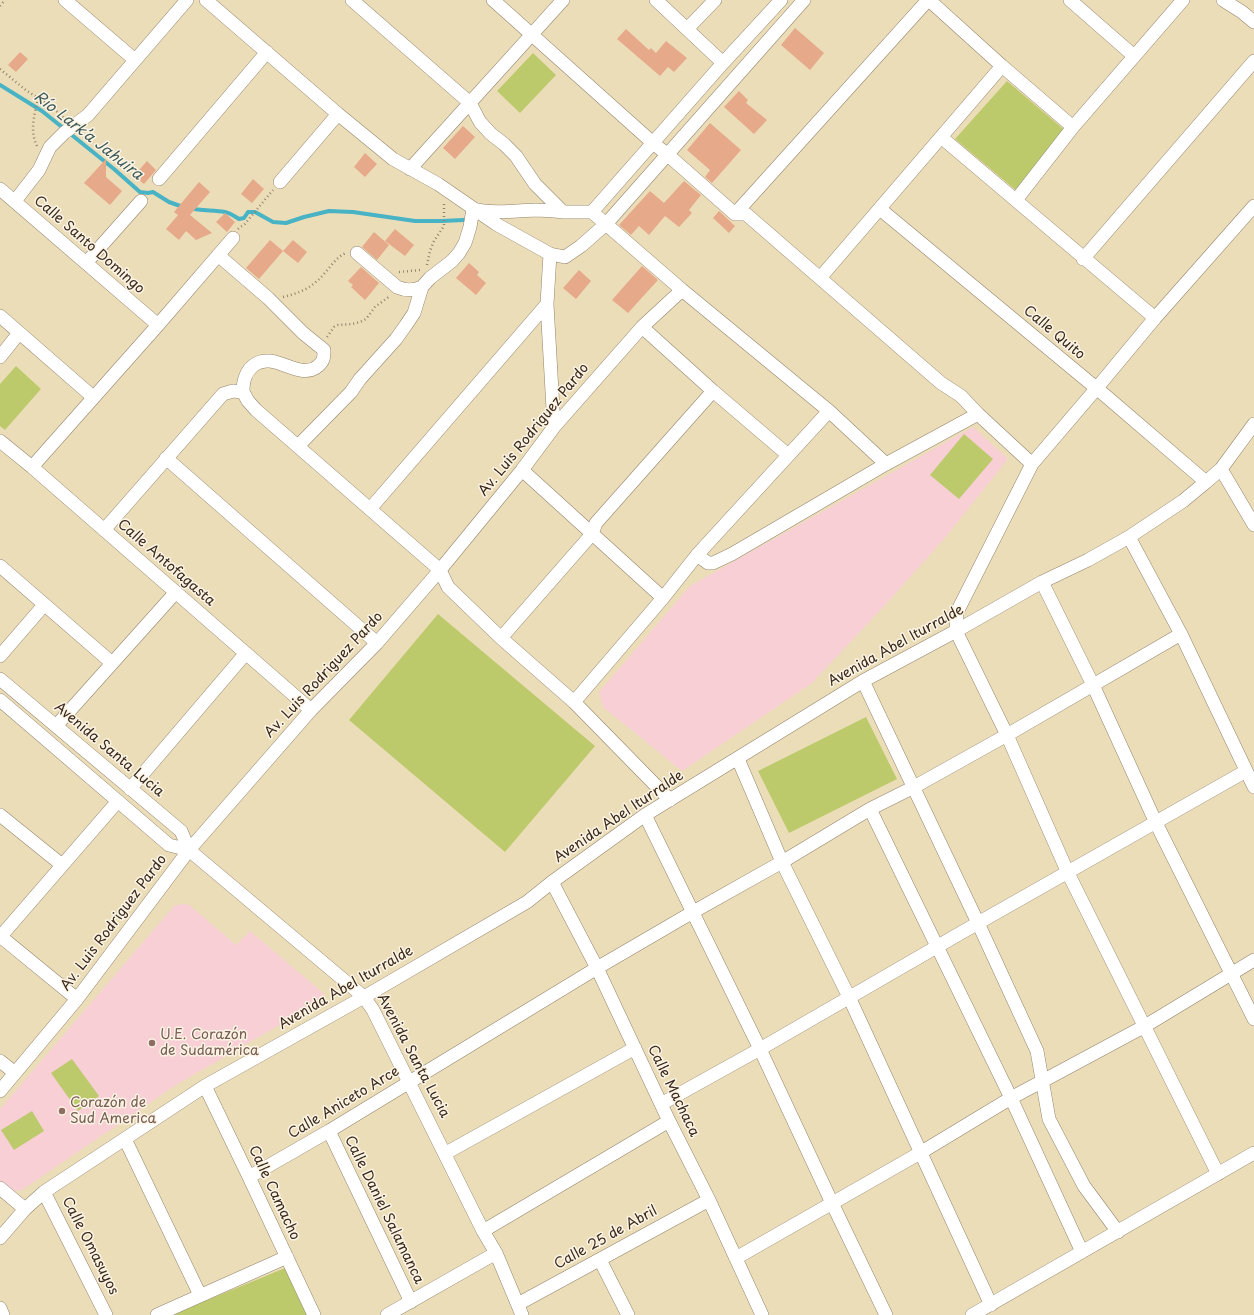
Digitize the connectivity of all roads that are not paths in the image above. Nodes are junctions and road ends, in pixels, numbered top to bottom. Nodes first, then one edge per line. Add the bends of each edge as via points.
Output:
1 (65, 0) edge
2 (187, 0) edge
3 (206, 0) edge
4 (352, 0) edge
5 (492, 0) edge
6 (563, 0) edge
7 (656, 0) edge
8 (715, 0) edge
9 (781, 0) edge
10 (804, 0) edge
11 (929, 0) edge
12 (1070, 0) edge
13 (1183, 0) edge
14 (1223, 0) edge
15 (1254, 22) edge
16 (688, 28) junction
17 (531, 35) junction
18 (267, 52) junction
19 (1134, 56) junction
20 (135, 60) junction
21 (1254, 61) edge
22 (723, 63) junction
23 (1002, 66) junction
24 (470, 103) junction
25 (338, 114) junction
26 (1073, 127) junction
27 (941, 137) junction
28 (652, 143) junction
29 (668, 155) junction
30 (410, 169) junction
31 (159, 179) dead end
32 (280, 182) road end
33 (0, 188) edge
34 (1016, 200) junction
35 (15, 201) junction
36 (141, 201) dead end
37 (1254, 206) edge
38 (473, 209) junction
39 (880, 209) junction
40 (563, 212) junction
41 (592, 212) junction
42 (735, 214) junction
43 (606, 224) junction
44 (233, 238) road end
45 (357, 253) road end
46 (550, 254) junction
47 (218, 256) junction
48 (1083, 259) junction
49 (86, 263) junction
50 (820, 278) junction
51 (422, 287) junction
52 (682, 290) junction
53 (547, 304) junction
54 (0, 316) edge
55 (1155, 318) junction
56 (158, 325) junction
57 (642, 327) junction
58 (20, 333) junction
59 (0, 357) edge
60 (1096, 389) junction
61 (713, 391) junction
62 (243, 392) junction
63 (93, 397) junction
64 (829, 411) junction
65 (978, 414) junction
66 (1254, 424) edge
67 (554, 427) junction
68 (0, 441) edge
69 (298, 446) junction
70 (788, 455) junction
71 (166, 458) junction
72 (886, 464) junction
73 (1032, 464) junction
74 (32, 467) junction
75 (1220, 469) junction
76 (522, 470) junction
77 (1206, 482) junction
78 (370, 509) junction
79 (1254, 525) edge
80 (104, 530) junction
81 (592, 534) junction
82 (1129, 536) junction
83 (697, 555) junction
84 (0, 566) edge
85 (440, 570) junction
86 (1042, 582) junction
87 (176, 592) junction
88 (663, 598) junction
89 (44, 605) junction
90 (956, 631) junction
91 (1181, 634) junction
92 (501, 638) junction
93 (377, 642) junction
94 (246, 653) junction
95 (0, 656) edge
96 (112, 663) junction
97 (0, 680) edge
98 (863, 681) junction
99 (1093, 685) junction
100 (0, 700) edge
101 (574, 702) junction
102 (311, 710) junction
103 (56, 726) junction
104 (1007, 735) junction
105 (738, 759) junction
106 (1246, 771) junction
107 (914, 787) junction
108 (1254, 787) edge
109 (130, 789) junction
110 (670, 800) junction
111 (118, 801) junction
112 (870, 810) junction
113 (0, 815) edge
114 (645, 815) junction
115 (1156, 823) junction
116 (190, 850) junction
117 (782, 862) junction
118 (62, 865) junction
119 (1068, 873) junction
120 (552, 882) junction
121 (693, 912) junction
122 (978, 923) junction
123 (0, 936) edge
124 (936, 947) junction
125 (1254, 960) edge
126 (597, 968) junction
127 (1231, 973) junction
128 (364, 997) junction
129 (849, 997) junction
130 (78, 999) junction
131 (1254, 1019) edge
132 (1145, 1026) junction
133 (635, 1048) junction
134 (760, 1049) junction
135 (0, 1061) edge
136 (15, 1073) junction
137 (1043, 1080) junction
138 (410, 1083) junction
139 (204, 1086) junction
140 (0, 1091) edge
141 (1011, 1098) junction
142 (661, 1104) junction
143 (669, 1121) junction
144 (329, 1131) junction
145 (125, 1139) junction
146 (446, 1153) junction
147 (920, 1153) junction
148 (1254, 1153) edge
149 (1218, 1174) junction
150 (249, 1177) junction
151 (0, 1188) edge
152 (44, 1192) junction
153 (709, 1200) junction
154 (832, 1203) junction
155 (25, 1209) junction
156 (483, 1231) junction
157 (1118, 1232) junction
158 (0, 1238) edge
159 (1082, 1252) junction
160 (496, 1253) junction
161 (287, 1257) junction
162 (736, 1258) junction
163 (600, 1260) junction
164 (200, 1295) junction
165 (411, 1302) junction
166 (991, 1305) junction
167 (0, 1308) edge
168 (520, 1310) edge
169 (3, 1315) edge
170 (106, 1315) edge
171 (157, 1315) edge
172 (314, 1315) edge
173 (387, 1315) edge
174 (628, 1315) edge
175 (762, 1315) edge
176 (886, 1315) edge
177 (972, 1315) edge

1 - 20 street
2 - 20 street
3 - 18 street
4 - 24 street
5 - 17 street
6 - 17 street
7 - 16 street
8 - 16 street
9 - 22 street
10 - 29 street
11 - 23 street
11 - 42 street
12 - 19 street
13 - 19 street
14 - 15 street
16 - 22 street
17 - 24 street
17 - 28 street
18 - 25 street
18 - 31 street
19 - 26 street
20 - 35 street via 88,115 50,147 39,170
21 - 48 street
22 - 28 street
23 - 26 street
23 - 27 street
24 - 30 street
24 - 40 street via 490,134 516,156 534,184
25 - 30 street via 393,159
25 - 32 street
26 - 34 street
27 - 34 street
27 - 39 street
28 - 29 street
28 - 41 street
29 - 42 street
29 - 43 street
30 - 38 street via 438,184
33 - 35 street, Calle Santo Domingo
34 - 48 street
35 - 49 street, Calle Santo Domingo
36 - 49 street
37 - 55 street
38 - 40 street via 505,213 535,210
38 - 46 street
38 - 51 street via 467,238 459,253
39 - 50 street
39 - 60 street, Calle Quito
40 - 41 street
41 - 43 street
42 - 50 street via 746,214
43 - 46 street via 564,257
43 - 52 street
44 - 47 street
45 - 51 street via 397,287 414,290
46 - 53 street
47 - 56 street
47 - 62 street via 324,350 322,362 316,368 308,370 292,368 278,362 258,362 248,370
48 - 55 street
49 - 56 street, Calle Santo Domingo
50 - 65 street via 941,383 961,396
51 - 69 street via 414,313 396,338 351,392
52 - 57 street, Av. Luis Rodriguez Pardo
52 - 64 street
53 - 67 street
53 - 78 street
54 - 58 street
55 - 60 street
56 - 63 street
57 - 61 street
57 - 67 street, Av. Luis Rodriguez Pardo
58 - 59 street
58 - 63 street
60 - 73 street
60 - 77 street, Calle Quito
61 - 70 street
61 - 81 street via 596,523
62 - 69 street via 256,410
62 - 71 street via 224,394
63 - 74 street
64 - 70 street
64 - 72 street
65 - 72 street
65 - 73 street
66 - 75 street, Avenida Abel Iturralde
67 - 76 street, Av. Luis Rodriguez Pardo
68 - 74 street, Calle Antofagasta
69 - 78 street
70 - 83 street
71 - 80 street
71 - 93 street
72 - 83 street via 732,554 713,563 708,563
73 - 90 street via 957,612
74 - 80 street, Calle Antofagasta
75 - 77 street, Avenida Abel Iturralde
75 - 79 street
76 - 81 street
76 - 85 street, Av. Luis Rodriguez Pardo
77 - 82 street, Avenida Abel Iturralde via 1183,501
78 - 85 street
80 - 87 street, Calle Antofagasta
81 - 88 street
81 - 92 street
82 - 86 street, Avenida Abel Iturralde via 1088,560
82 - 91 street
83 - 88 street
84 - 89 street
85 - 92 street via 448,587
85 - 93 street, Av. Luis Rodriguez Pardo
86 - 90 street, Avenida Abel Iturralde
86 - 99 street
87 - 94 street, Calle Antofagasta
87 - 96 street
88 - 101 street
89 - 95 street
89 - 96 street
90 - 98 street, Avenida Abel Iturralde
90 - 104 street
91 - 99 street, Calle Aniceto Arce
91 - 106 street
92 - 101 street
93 - 102 street, Av. Luis Rodriguez Pardo
94 - 102 street, Calle Antofagasta
94 - 109 street
96 - 103 street
97 - 103 street, Avenida Santa Lucia
98 - 105 street, Avenida Abel Iturralde
98 - 107 street
99 - 104 street, Calle Aniceto Arce
99 - 115 street
100 - 111 street, Avenida Santa Lucia
101 - 110 street
102 - 116 street, Av. Luis Rodriguez Pardo
103 - 109 street, Avenida Santa Lucia
104 - 107 street, Calle Aniceto Arce
104 - 119 street
105 - 110 street, Avenida Abel Iturralde
105 - 117 street
106 - 108 street
106 - 115 street
107 - 112 street, Calle Aniceto Arce
107 - 122 street
109 - 116 street, Avenida Santa Lucia via 181,832
110 - 114 street, Avenida Abel Iturralde
111 - 116 street, Avenida Santa Lucia via 169,845
111 - 118 street
112 - 117 street, Calle Aniceto Arce
112 - 124 street
113 - 118 street
114 - 120 street, Avenida Abel Iturralde
114 - 121 street
115 - 119 street
115 - 127 street
116 - 128 street, Avenida Santa Lucia
116 - 130 street, Av. Luis Rodriguez Pardo
117 - 121 street, Calle Aniceto Arce
117 - 129 street
118 - 123 street
119 - 122 street
119 - 132 street
120 - 126 street, Calle Machaca
120 - 128 street, Avenida Abel Iturralde via 527,902
121 - 126 street, Calle Aniceto Arce
121 - 134 street
122 - 124 street
122 - 137 street via 1037,1051
123 - 130 street
124 - 129 street
124 - 141 street
125 - 127 street
126 - 133 street, Calle Machaca
126 - 138 street, Calle Aniceto Arce
127 - 131 street
127 - 132 street
128 - 138 street, Avenida Santa Lucia
128 - 139 street, Avenida Abel Iturralde
129 - 134 street
129 - 147 street
130 - 136 street, Av. Luis Rodriguez Pardo
132 - 137 street
132 - 149 street
133 - 142 street, Calle Machaca
133 - 146 street
134 - 142 street
134 - 154 street
135 - 136 street
136 - 140 street, Av. Luis Rodriguez Pardo
137 - 141 street
137 - 157 street via 1049,1119 1084,1186
138 - 144 street, Calle Aniceto Arce
138 - 146 street, Avenida Santa Lucia
139 - 145 street, Avenida Abel Iturralde
139 - 150 street, Calle Camacho
141 - 147 street
141 - 159 street
142 - 143 street, Calle Machaca
143 - 153 street, Calle Machaca
143 - 156 street
144 - 150 street, Calle Aniceto Arce
144 - 165 street, Calle Daniel Salamanca
145 - 152 street, Avenida Abel Iturralde
145 - 164 street
146 - 156 street, Avenida Santa Lucia
147 - 154 street
147 - 166 street
148 - 149 street
149 - 157 street
150 - 161 street, Calle Camacho
151 - 155 street
152 - 155 street, Avenida Abel Iturralde
152 - 170 street, Calle Omasuyos
153 - 162 street, Calle Machaca
153 - 163 street, Calle 25 de Abril
154 - 162 street
154 - 176 street
155 - 158 street, Avenida Abel Iturralde
156 - 160 street, Avenida Santa Lucia
157 - 159 street
159 - 166 street
160 - 165 street
160 - 168 street, Avenida Santa Lucia
161 - 164 street
161 - 172 street, Calle Camacho
162 - 175 street, Calle Machaca
163 - 168 street, Calle 25 de Abril
163 - 174 street
164 - 171 street
165 - 173 street
166 - 177 street
167 - 169 street

